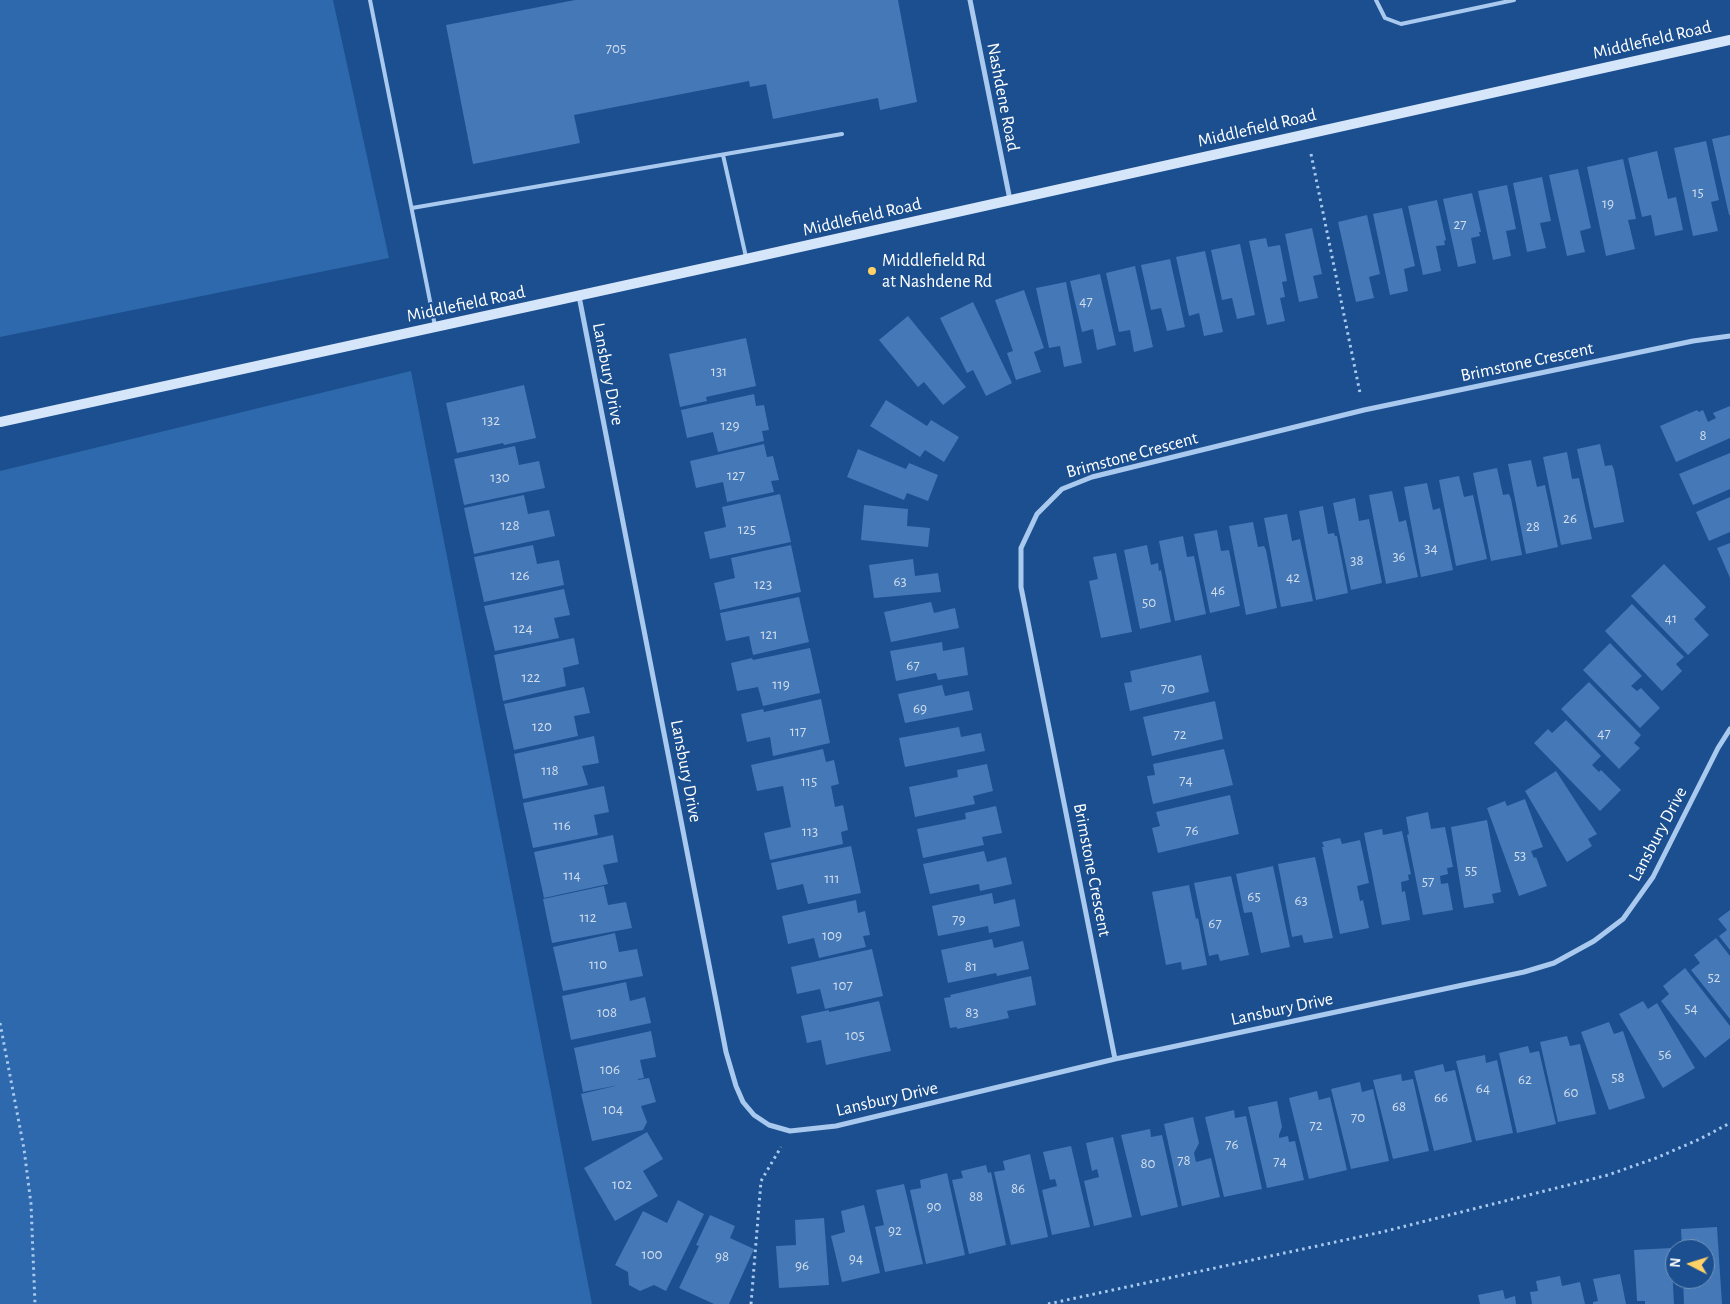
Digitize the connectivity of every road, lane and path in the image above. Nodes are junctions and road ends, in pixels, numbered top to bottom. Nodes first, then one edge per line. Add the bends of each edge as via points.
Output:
1 (370, 0) edge
2 (970, 0) edge
3 (1376, 0) edge
4 (1514, 0) edge
5 (1730, 40) edge
6 (842, 134) dead end
7 (1306, 134) junction
8 (723, 154) junction
9 (1010, 200) junction
10 (412, 208) junction
11 (746, 259) junction
12 (579, 296) junction
13 (435, 328) junction
14 (1730, 336) edge
15 (1358, 380) dead end
16 (0, 422) edge
17 (1730, 729) edge
18 (0, 1023) edge
19 (1115, 1059) junction
20 (1730, 1123) edge
21 (790, 1131) junction
22 (35, 1304) edge
23 (752, 1304) edge
24 (1048, 1304) edge

1 - 10 lane
2 - 9 street, Nashdene Road
3 - 4 lane via 1385,18 1401,24
5 - 7 main road, Middlefield Road
6 - 8 lane
7 - 9 main road, Middlefield Road
7 - 15 path
8 - 10 lane
8 - 11 lane
9 - 11 main road, Middlefield Road
10 - 13 lane
11 - 12 main road, Middlefield Road
12 - 13 main road, Middlefield Road
12 - 21 street, Lansbury Drive via 726,1052 742,1102 769,1125
13 - 16 main road, Middlefield Road
14 - 19 street, Brimstone Crescent via 1692,341 1364,410 1092,477 1062,489 1038,514 1021,548 1021,587
17 - 19 street, Lansbury Drive via 1653,878 1623,919 1594,941 1554,963
18 - 22 path via 31,1204
19 - 21 street, Lansbury Drive via 836,1126
20 - 24 path via 1656,1158 1608,1175 1382,1232
21 - 23 path via 761,1181

